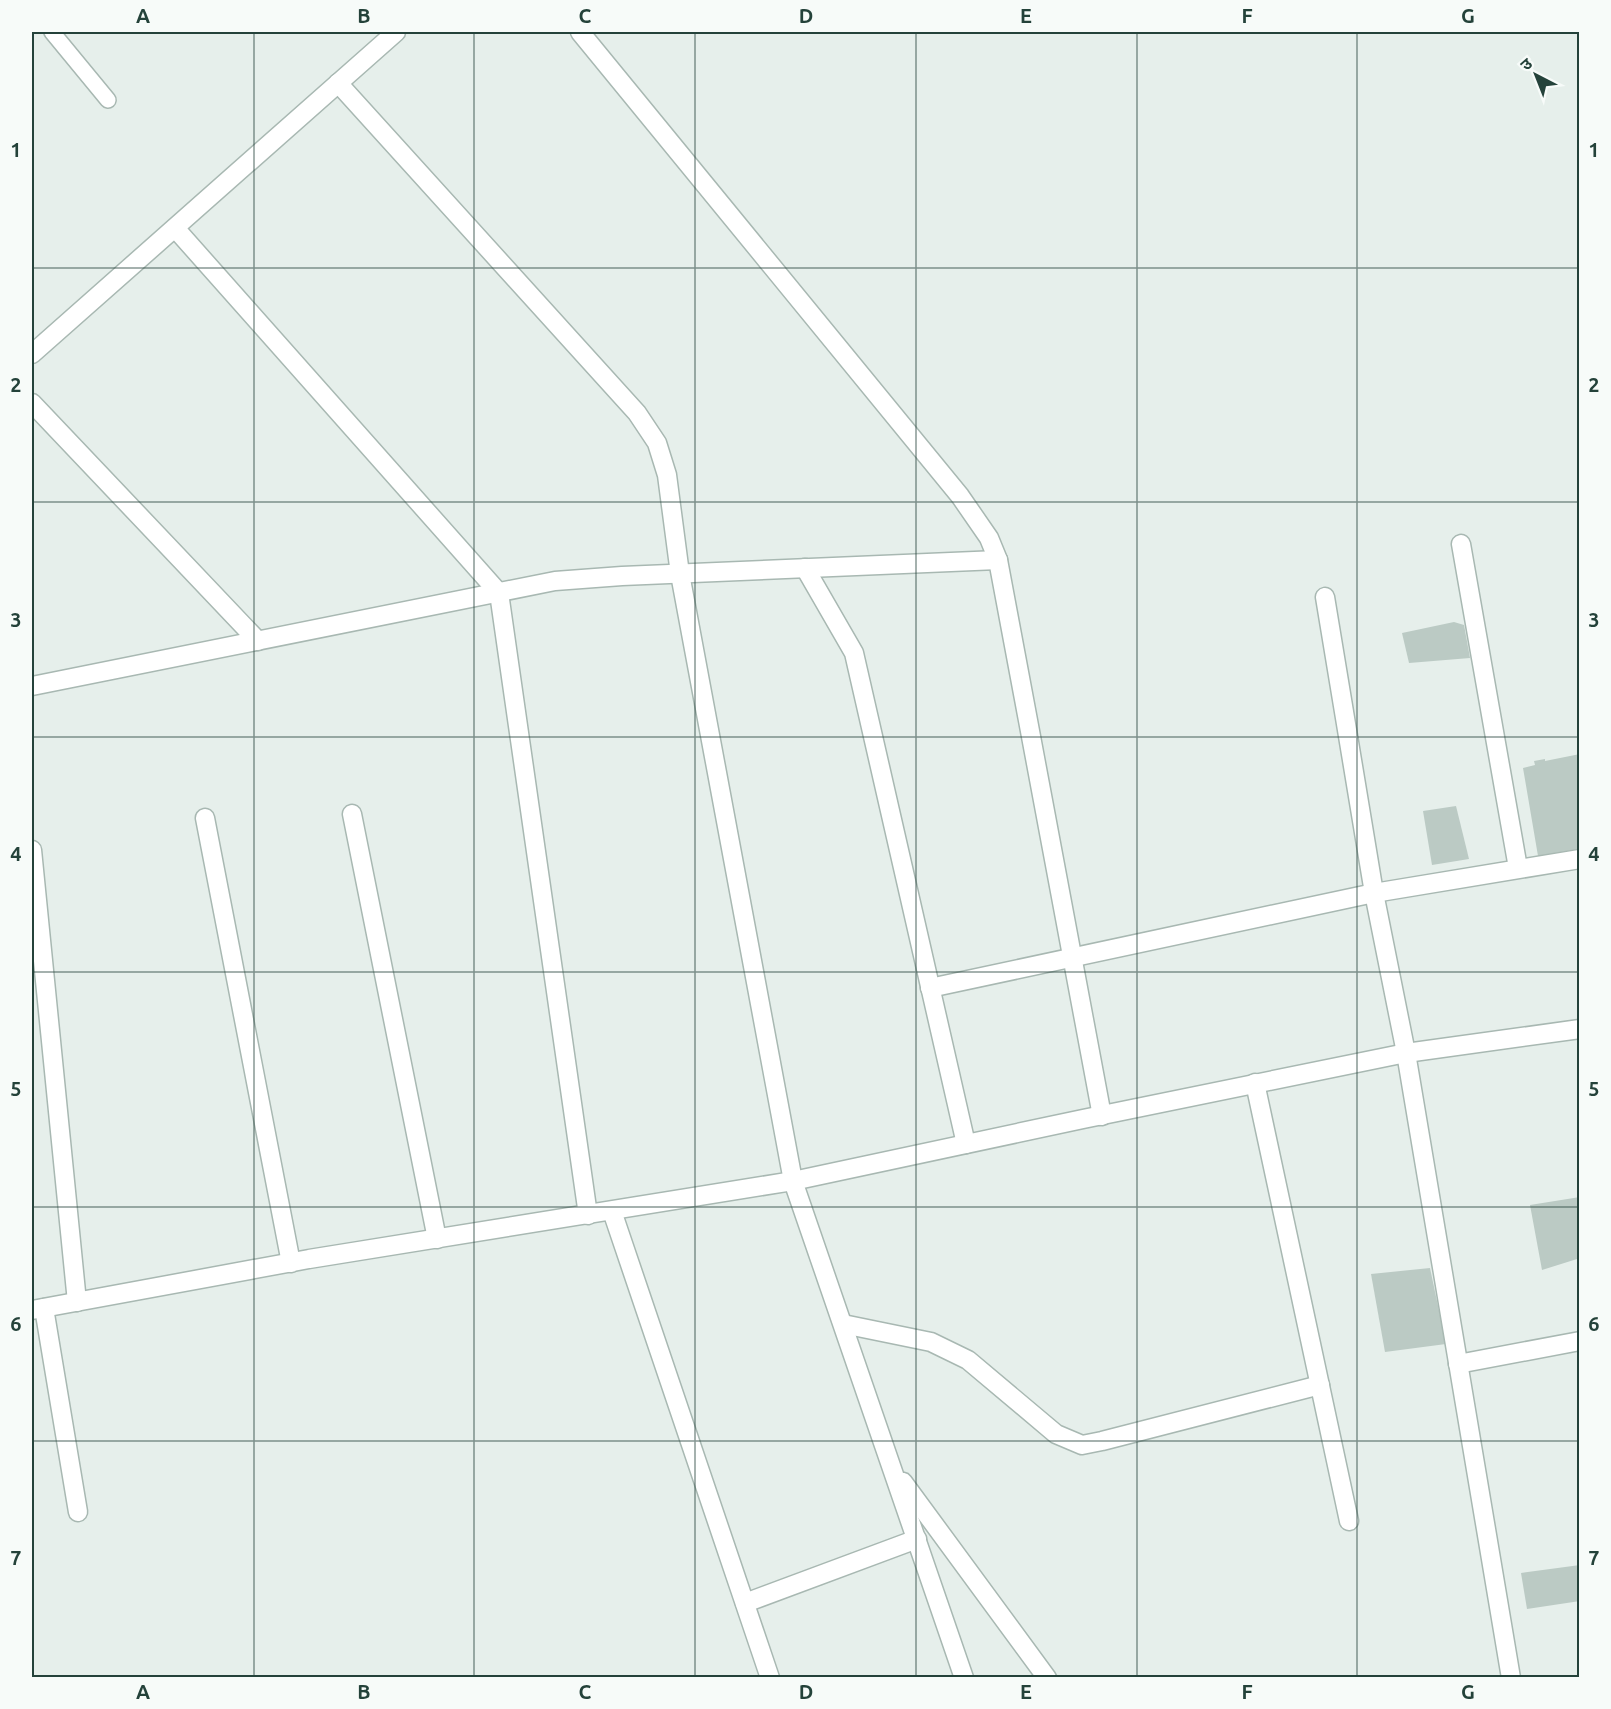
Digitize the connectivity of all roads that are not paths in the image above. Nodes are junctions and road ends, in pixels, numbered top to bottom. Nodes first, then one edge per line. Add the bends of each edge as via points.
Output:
1 (52, 32) edge
2 (396, 32) edge
3 (580, 32) edge
4 (338, 83) junction
5 (108, 100) dead end
6 (174, 228) junction
7 (32, 354) edge
8 (32, 403) edge
9 (1461, 544) dead end
10 (998, 560) junction
11 (805, 568) junction
12 (680, 574) junction
13 (499, 593) junction
14 (1325, 597) dead end
15 (258, 641) junction
16 (32, 687) edge
17 (352, 814) dead end
18 (205, 818) dead end
19 (32, 850) edge
20 (1580, 859) edge
21 (1518, 868) junction
22 (1374, 893) junction
23 (1073, 957) junction
24 (930, 988) junction
25 (1580, 1029) edge
26 (1406, 1053) junction
27 (1255, 1083) junction
28 (1102, 1116) junction
29 (966, 1144) junction
30 (793, 1181) junction
31 (612, 1211) junction
32 (588, 1215) junction
33 (437, 1239) junction
34 (291, 1263) junction
35 (77, 1302) junction
36 (38, 1309) edge
37 (843, 1324) junction
38 (1580, 1341) edge
39 (1458, 1364) junction
40 (1320, 1385) junction
41 (892, 1469) junction
42 (78, 1512) dead end
43 (1348, 1521) dead end
44 (917, 1539) junction
45 (745, 1604) junction
46 (770, 1677) edge
47 (964, 1677) edge
48 (1047, 1677) edge
49 (1511, 1677) edge

1 - 5 lane
2 - 4 street
3 - 10 street via 960,496 989,538
4 - 6 street
4 - 12 street via 637,413 657,443 667,474
6 - 7 street
6 - 13 street
8 - 15 street
9 - 21 street
10 - 11 street
10 - 23 street
11 - 12 street
11 - 24 street via 854,653
12 - 13 street via 555,581
12 - 30 street
13 - 15 street
13 - 32 street
14 - 22 street
15 - 16 street
17 - 33 street
18 - 34 street
19 - 35 street
20 - 21 street
21 - 22 street
22 - 23 street
22 - 26 street
23 - 24 street
23 - 28 street
24 - 29 street
25 - 26 street
26 - 27 street
26 - 39 street
27 - 28 street
27 - 40 street
28 - 29 street
29 - 30 street
30 - 31 street
30 - 37 street
31 - 32 street
31 - 45 street
32 - 33 street
33 - 34 street
34 - 35 street
35 - 36 street
36 - 42 street
37 - 40 street via 932,1342 968,1360 1056,1434 1082,1445
37 - 41 street
38 - 39 street
39 - 49 street
40 - 43 street
41 - 44 street
41 - 48 street
44 - 45 street
44 - 47 street
45 - 46 street

